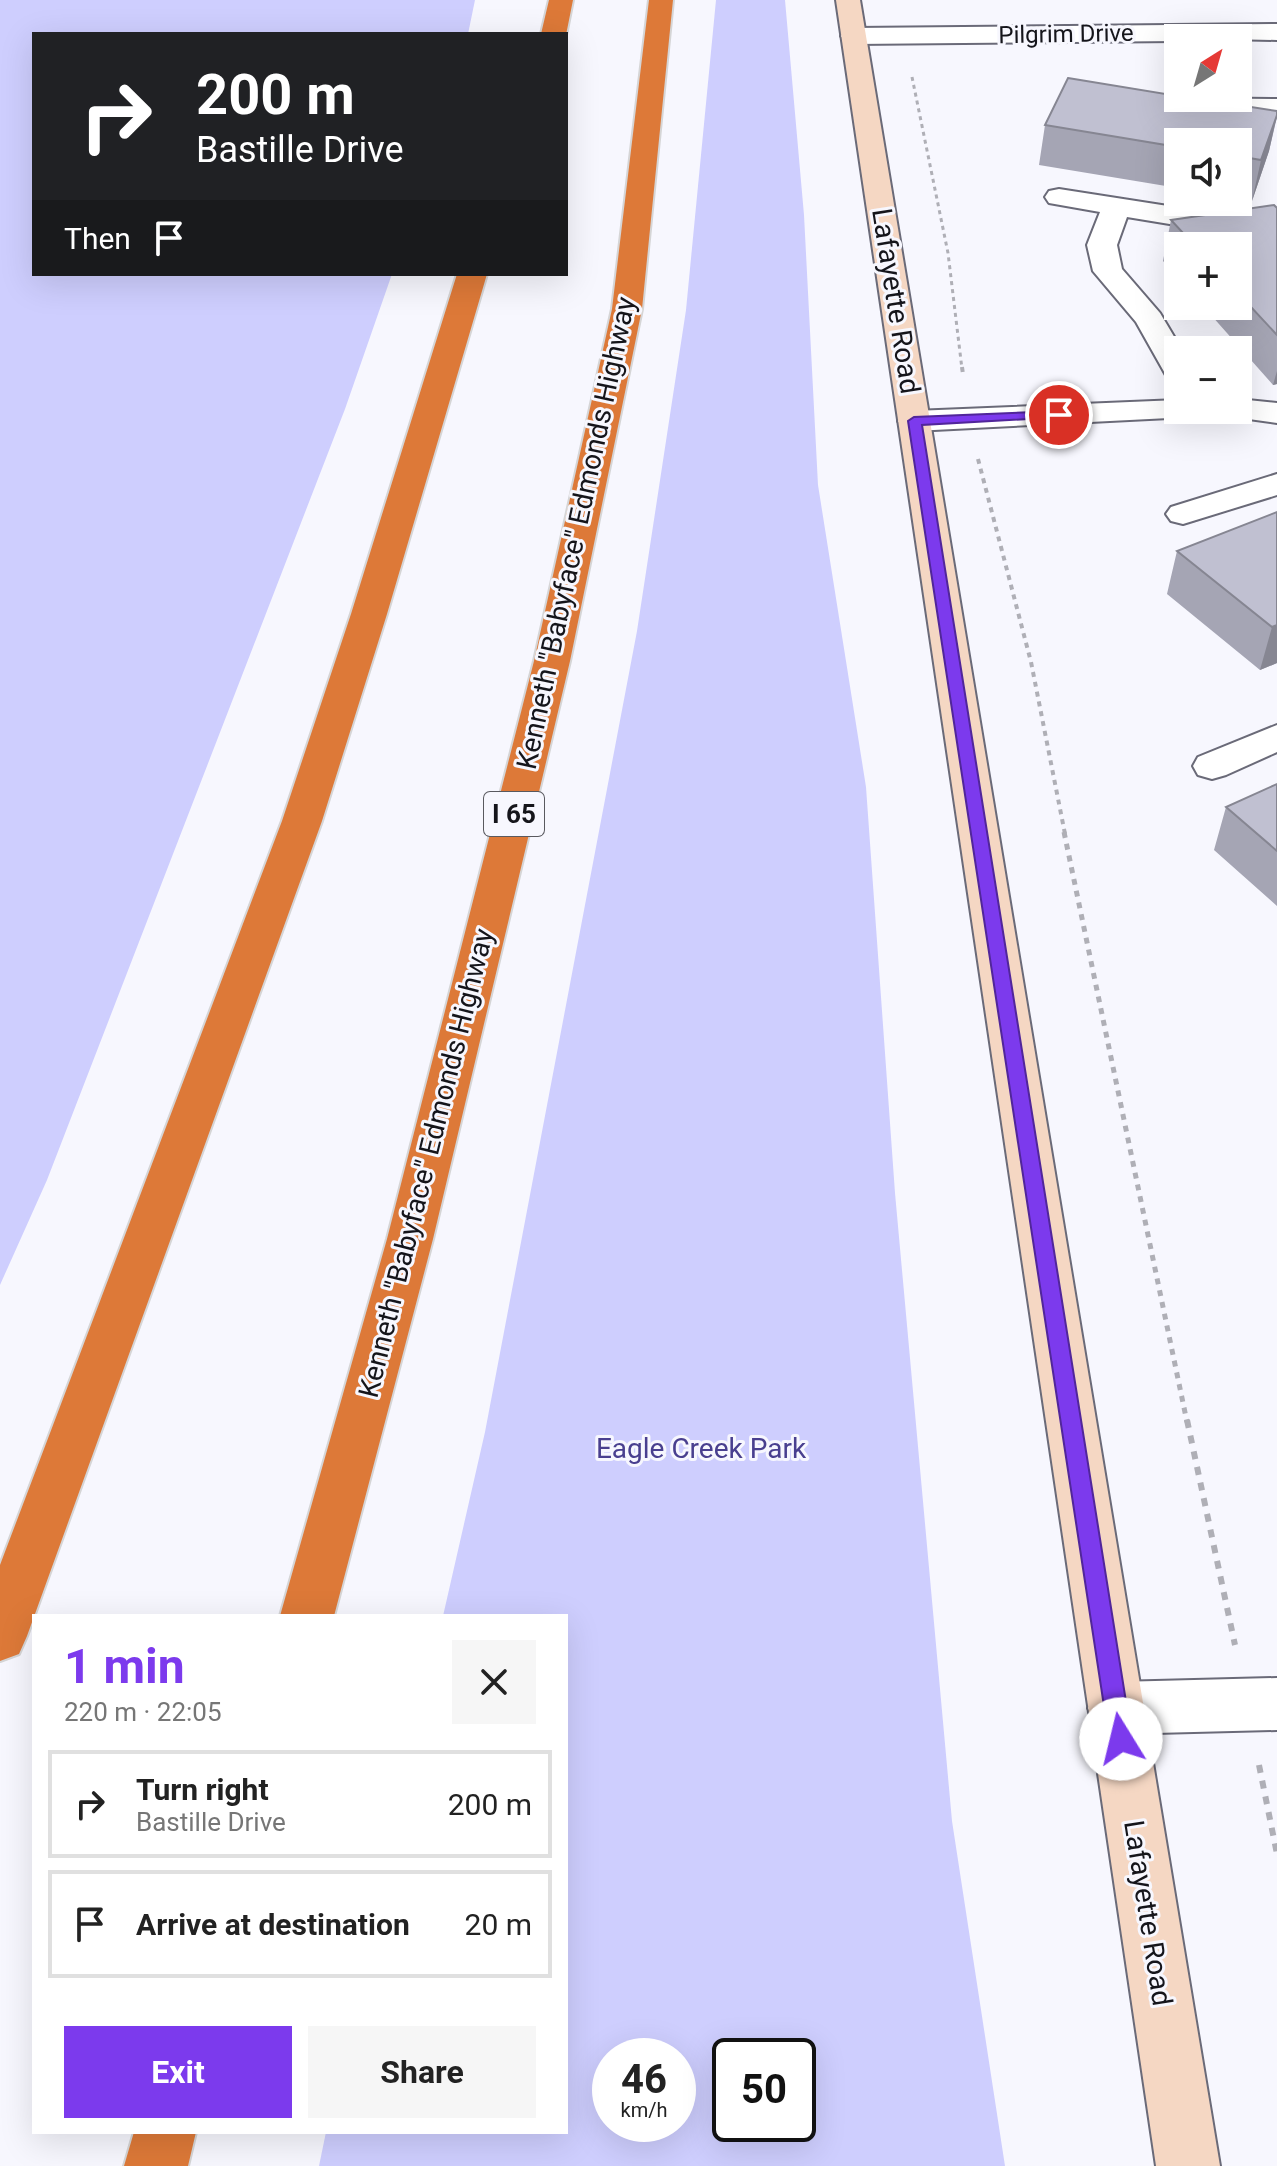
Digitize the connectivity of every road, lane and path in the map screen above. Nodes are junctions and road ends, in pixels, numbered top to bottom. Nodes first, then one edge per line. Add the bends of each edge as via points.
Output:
1 (561, 0) edge
2 (661, 0) edge
3 (851, 18) edge
4 (554, 32) edge
5 (1270, 39) edge
6 (911, 73) dead end
7 (1160, 100) edge
8 (1277, 107) edge
9 (1059, 197) dead end
10 (1116, 207) junction
11 (1277, 223) edge
12 (471, 276) edge
13 (1164, 345) edge
14 (962, 366) dead end
15 (1252, 410) edge
16 (1164, 411) edge
17 (1277, 413) edge
18 (914, 421) junction
19 (977, 455) dead end
20 (1277, 484) edge
21 (1183, 514) dead end
22 (1277, 737) edge
23 (1212, 766) dead end
24 (1225, 1587) dead end
25 (308, 1614) edge
26 (0, 1636) edge
27 (1277, 1704) edge
28 (1116, 1708) junction
29 (1268, 1807) dead end
30 (1277, 1854) edge
31 (164, 2134) edge
32 (156, 2166) edge
33 (1188, 2166) edge

1 - 4 highway
2 - 25 highway, Kenneth "Babyface" Edmonds Highway / I 65 via 627,309 552,661 410,1239
3 - 5 street, Pilgrim Drive
3 - 18 main road, Lafayette Road
6 - 14 path via 948,253
7 - 8 street
9 - 10 street
10 - 11 street via 1200,220
10 - 13 street via 1102,245 1108,271
12 - 26 highway via 302,821
15 - 17 street
16 - 18 street
18 - 28 main road, Lafayette Road
19 - 24 path via 1031,662 1103,1027
20 - 21 street
22 - 23 street
27 - 28 street
28 - 33 main road, Lafayette Road
29 - 30 path
31 - 32 highway

